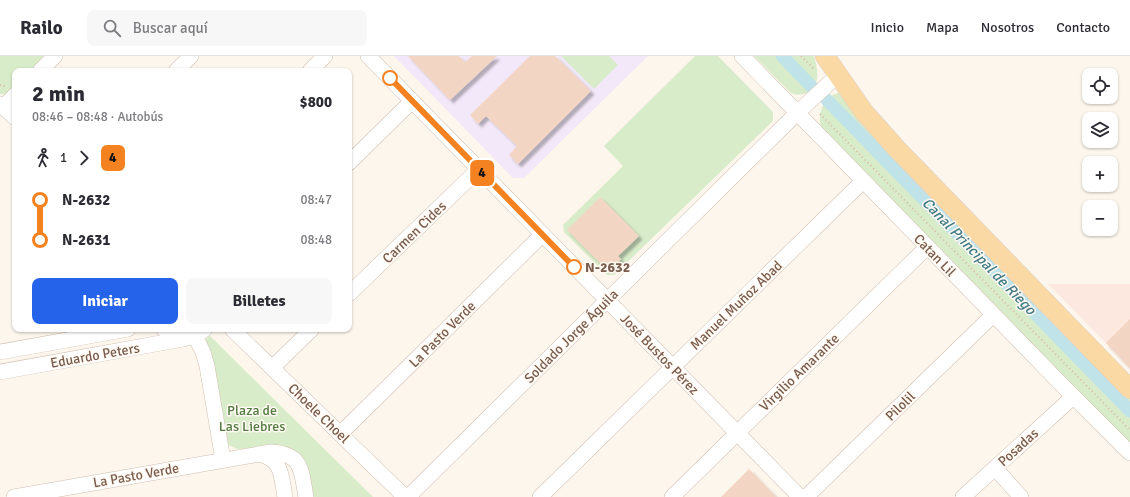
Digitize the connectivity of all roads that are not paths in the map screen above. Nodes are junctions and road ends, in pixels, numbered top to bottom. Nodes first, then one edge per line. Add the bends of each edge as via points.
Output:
1 (55, 56) edge
2 (191, 56) edge
3 (325, 56) edge
4 (368, 56) edge
5 (742, 56) edge
6 (821, 64) edge
7 (43, 68) edge
8 (179, 68) edge
9 (313, 68) edge
10 (838, 75) junction
11 (12, 97) edge
12 (412, 101) junction
13 (2, 105) edge
14 (797, 113) junction
15 (12, 115) edge
16 (352, 160) edge
17 (479, 169) junction
18 (863, 181) junction
19 (543, 234) junction
20 (927, 247) junction
21 (352, 291) edge
22 (607, 300) junction
23 (993, 315) junction
24 (91, 332) edge
25 (183, 332) edge
26 (235, 332) edge
27 (309, 332) edge
28 (196, 334) edge
29 (0, 352) edge
30 (673, 367) junction
31 (272, 368) junction
32 (0, 372) edge
33 (1130, 389) edge
34 (1073, 397) junction
35 (737, 433) junction
36 (340, 434) junction
37 (1130, 453) edge
38 (258, 454) junction
39 (223, 460) junction
40 (995, 468) junction
41 (14, 497) edge
42 (285, 497) edge
43 (306, 497) edge
44 (406, 497) edge
45 (540, 497) edge
46 (672, 497) edge
47 (800, 497) edge
48 (806, 497) edge
49 (963, 497) edge
50 (1021, 497) edge

1 - 7 street
2 - 8 street
3 - 9 street
4 - 12 street, José Bustos Pérez
5 - 14 street, Catan Lil
6 - 10 main road
10 - 14 street, Soldado Jorge Águila
10 - 33 main road via 864,112 897,149
11 - 13 street
12 - 16 street
12 - 17 street, José Bustos Pérez
13 - 15 street
14 - 18 street, Catan Lil
14 - 22 street, Soldado Jorge Águila
17 - 19 street, José Bustos Pérez
17 - 21 street, Carmen Cides
18 - 20 street, Catan Lil
18 - 30 street, Manuel Muñoz Abad
19 - 22 street, José Bustos Pérez
19 - 36 street, La Pasto Verde
20 - 23 street, Catan Lil
20 - 35 street, Virgilio Amarante
22 - 30 street, José Bustos Pérez
22 - 44 street, Soldado Jorge Águila
23 - 34 street, Catan Lil
23 - 48 street, Pilolil
24 - 29 street, Eduardo Peters
25 - 28 street
26 - 31 street, Choele Choel
27 - 31 street
28 - 32 street, Eduardo Peters
28 - 39 street via 207,366
30 - 35 street, José Bustos Pérez
30 - 45 street, Manuel Muñoz Abad
31 - 36 street, Choele Choel
34 - 37 street, Catan Lil
34 - 40 street, Posadas
35 - 46 street, Virgilio Amarante
35 - 47 street, José Bustos Pérez
36 - 44 street, Choele Choel
38 - 39 street, La Pasto Verde
38 - 42 street via 276,462
38 - 43 street, La Pasto Verde via 278,453 296,460 302,473
39 - 41 street, La Pasto Verde
40 - 49 street, Posadas
40 - 50 street

